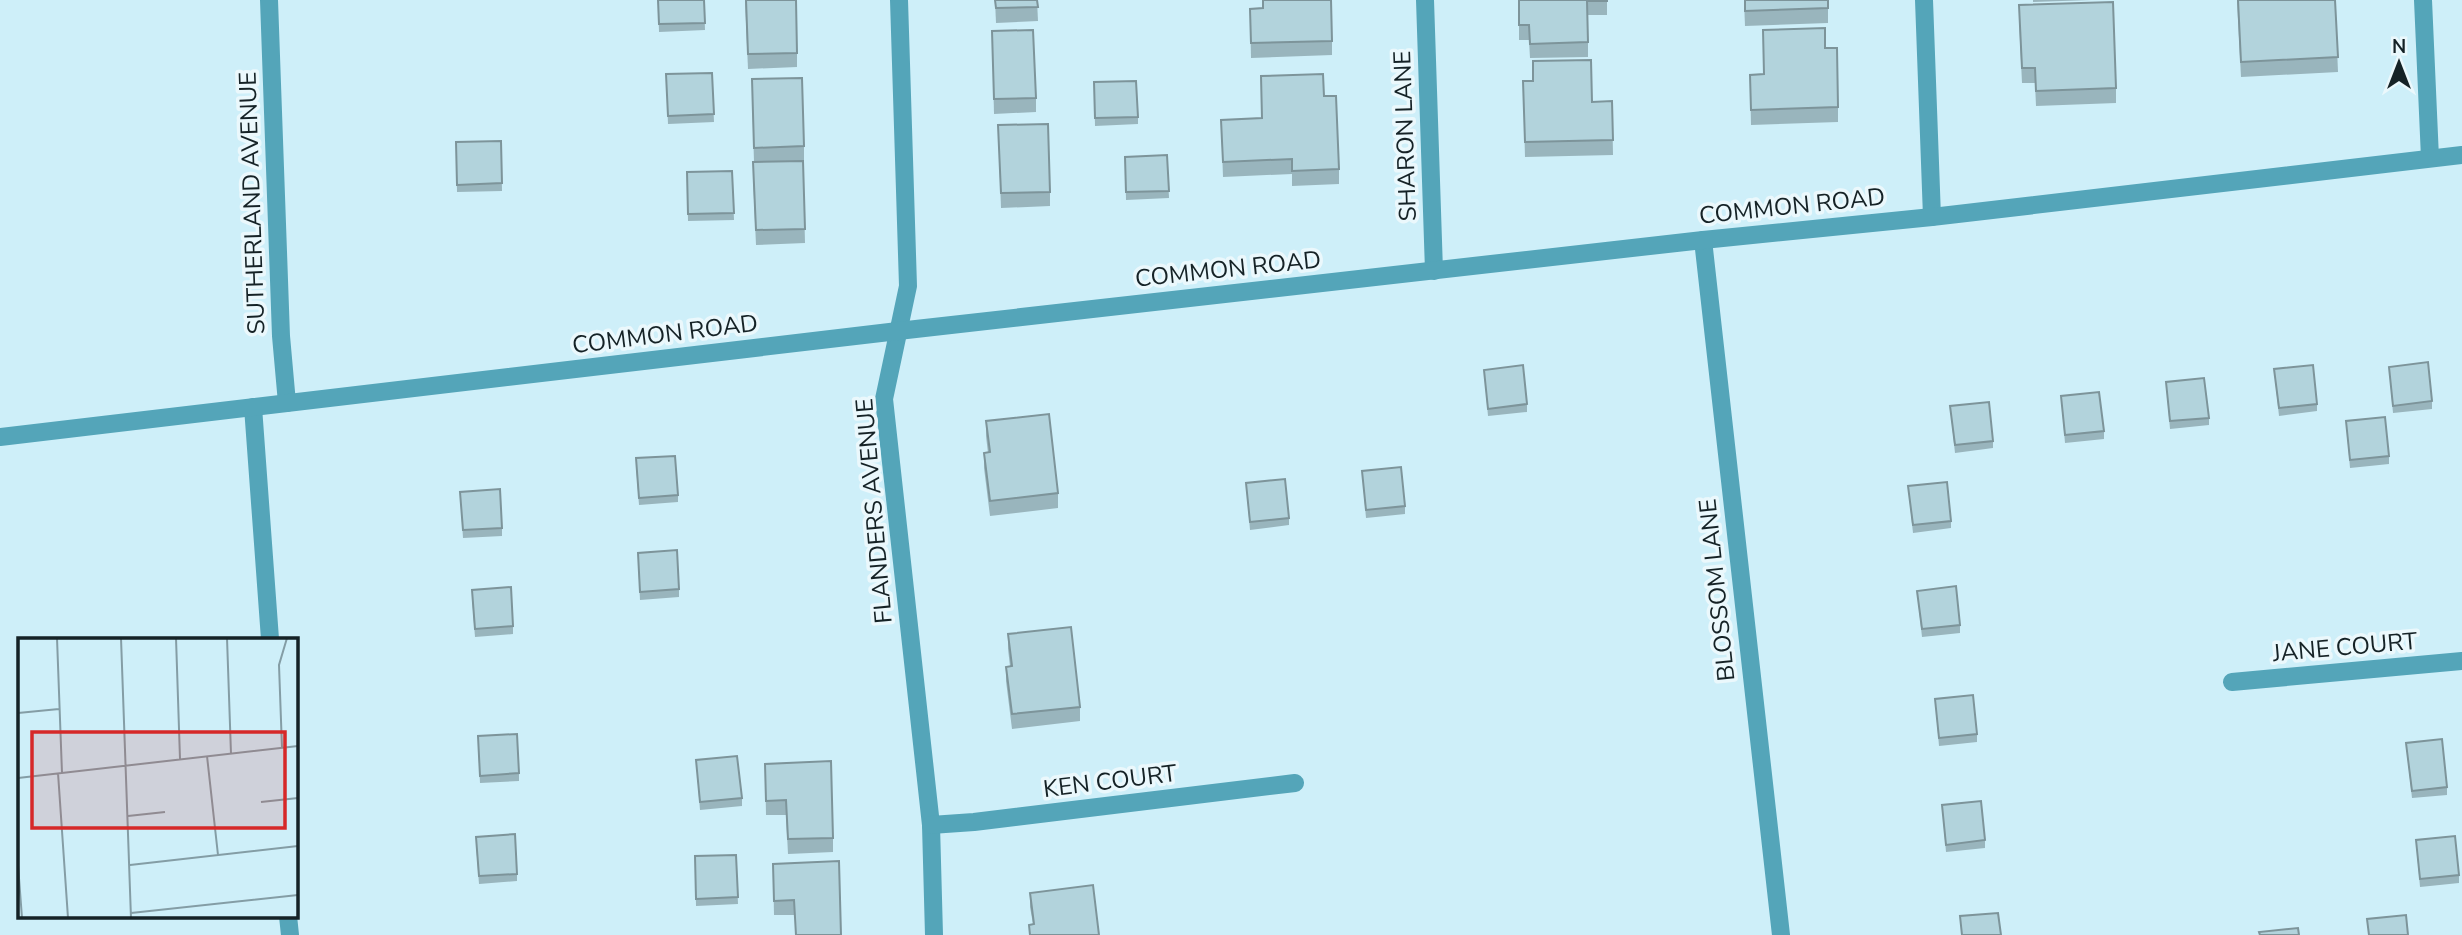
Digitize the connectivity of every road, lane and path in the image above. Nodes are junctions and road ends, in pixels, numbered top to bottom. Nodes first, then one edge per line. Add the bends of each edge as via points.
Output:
1 (269, 0) edge
2 (899, 0) edge
3 (1425, 0) edge
4 (1924, 0) edge
5 (2423, 0) edge
6 (2462, 155) edge
7 (2430, 158) junction
8 (1932, 217) junction
9 (1703, 240) junction
10 (1434, 271) junction
11 (898, 331) junction
12 (287, 403) junction
13 (253, 407) junction
14 (0, 438) edge
15 (270, 638) edge
16 (2462, 661) edge
17 (2232, 682) dead end
18 (1295, 783) dead end
19 (931, 825) junction
20 (934, 935) edge
21 (1781, 935) edge

1 - 12 street, SUTHERLAND AVENUE
2 - 11 street, FLANDERS AVENUE via 908,286
3 - 10 street, SHARON LANE
4 - 8 street
5 - 7 street
6 - 7 street, COMMON ROAD
7 - 8 street, COMMON ROAD
8 - 9 street, COMMON ROAD
9 - 10 street, COMMON ROAD
9 - 21 street, BLOSSOM LANE
10 - 11 street, COMMON ROAD
11 - 12 street, COMMON ROAD
11 - 19 street, FLANDERS AVENUE via 884,399
12 - 13 street, COMMON ROAD
13 - 14 street, COMMON ROAD
13 - 15 street
16 - 17 street, JANE COURT
18 - 19 street, KEN COURT
19 - 20 street, FLANDERS AVENUE

